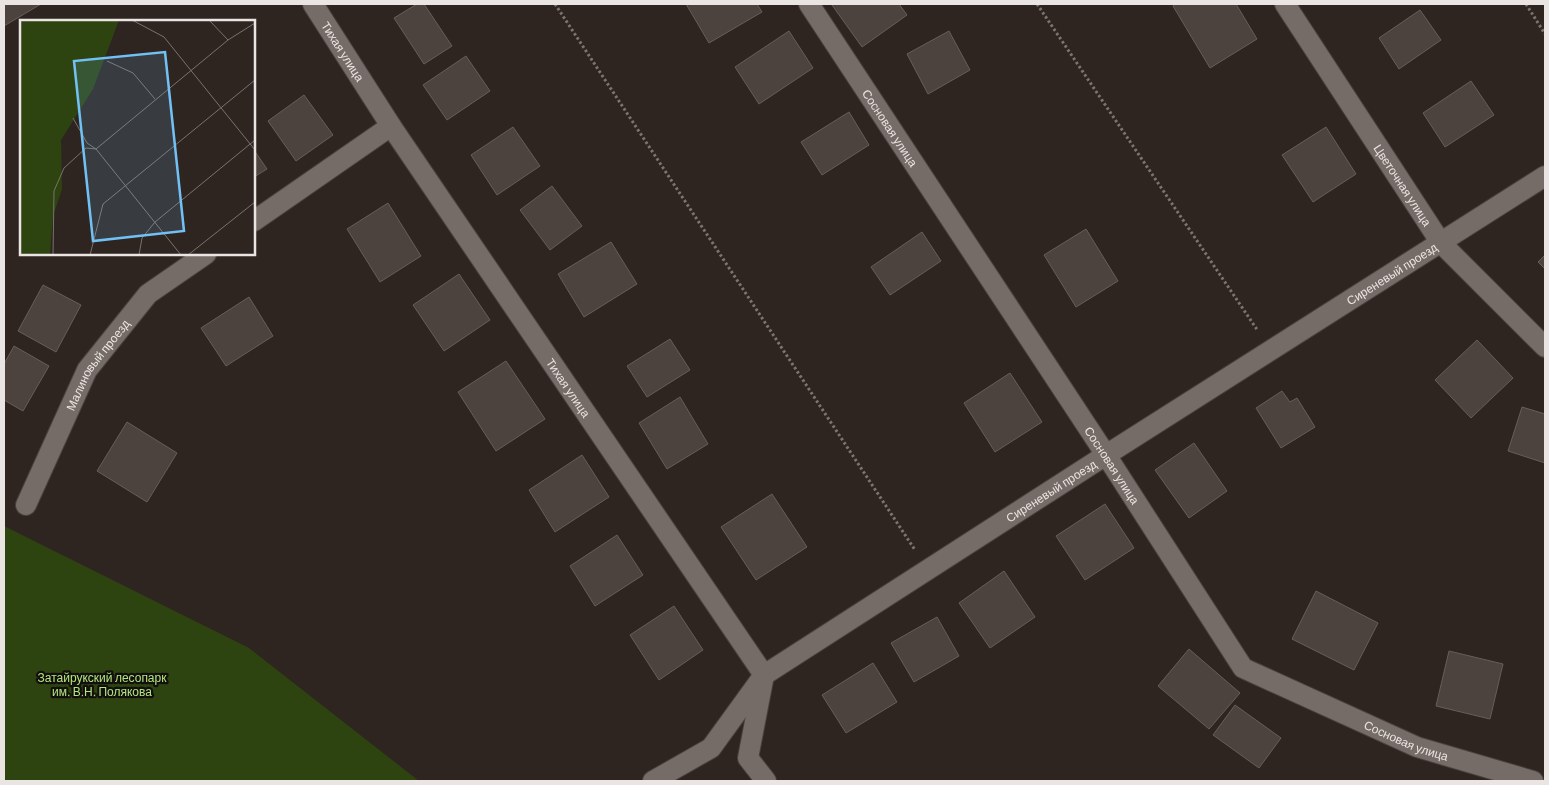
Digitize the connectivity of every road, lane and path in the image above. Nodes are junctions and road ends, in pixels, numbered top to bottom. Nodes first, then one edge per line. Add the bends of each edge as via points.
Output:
1 (313, 4) edge
2 (555, 4) edge
3 (809, 4) edge
4 (1037, 4) edge
5 (1285, 4) edge
6 (1526, 4) edge
7 (1545, 34) edge
8 (391, 126) junction
9 (1545, 176) edge
10 (255, 220) edge
11 (1441, 242) junction
12 (205, 255) edge
13 (1545, 347) edge
14 (1271, 350) junction
15 (1106, 455) junction
16 (26, 505) dead end
17 (928, 569) junction
18 (764, 676) junction
19 (653, 781) edge
20 (766, 781) edge
21 (1533, 781) edge

1 - 8 street, Тихая улица
2 - 17 path
3 - 15 street, Сосновая улица
4 - 14 path
5 - 11 street, Цветочная улица
6 - 7 path
8 - 10 street
8 - 18 street, Тихая улица
9 - 11 street, Сиреневый проезд
11 - 13 street, Цветочная улица
11 - 14 street, Сиреневый проезд
12 - 16 street, Малиновый проезд via 148,294 87,370
14 - 15 street, Сиреневый проезд
15 - 17 street, Сиреневый проезд
15 - 21 street, Сосновая улица via 1243,668 1418,747
17 - 18 street, Сиреневый проезд
18 - 19 street, Сиреневый проезд via 711,748
18 - 20 street via 748,758

